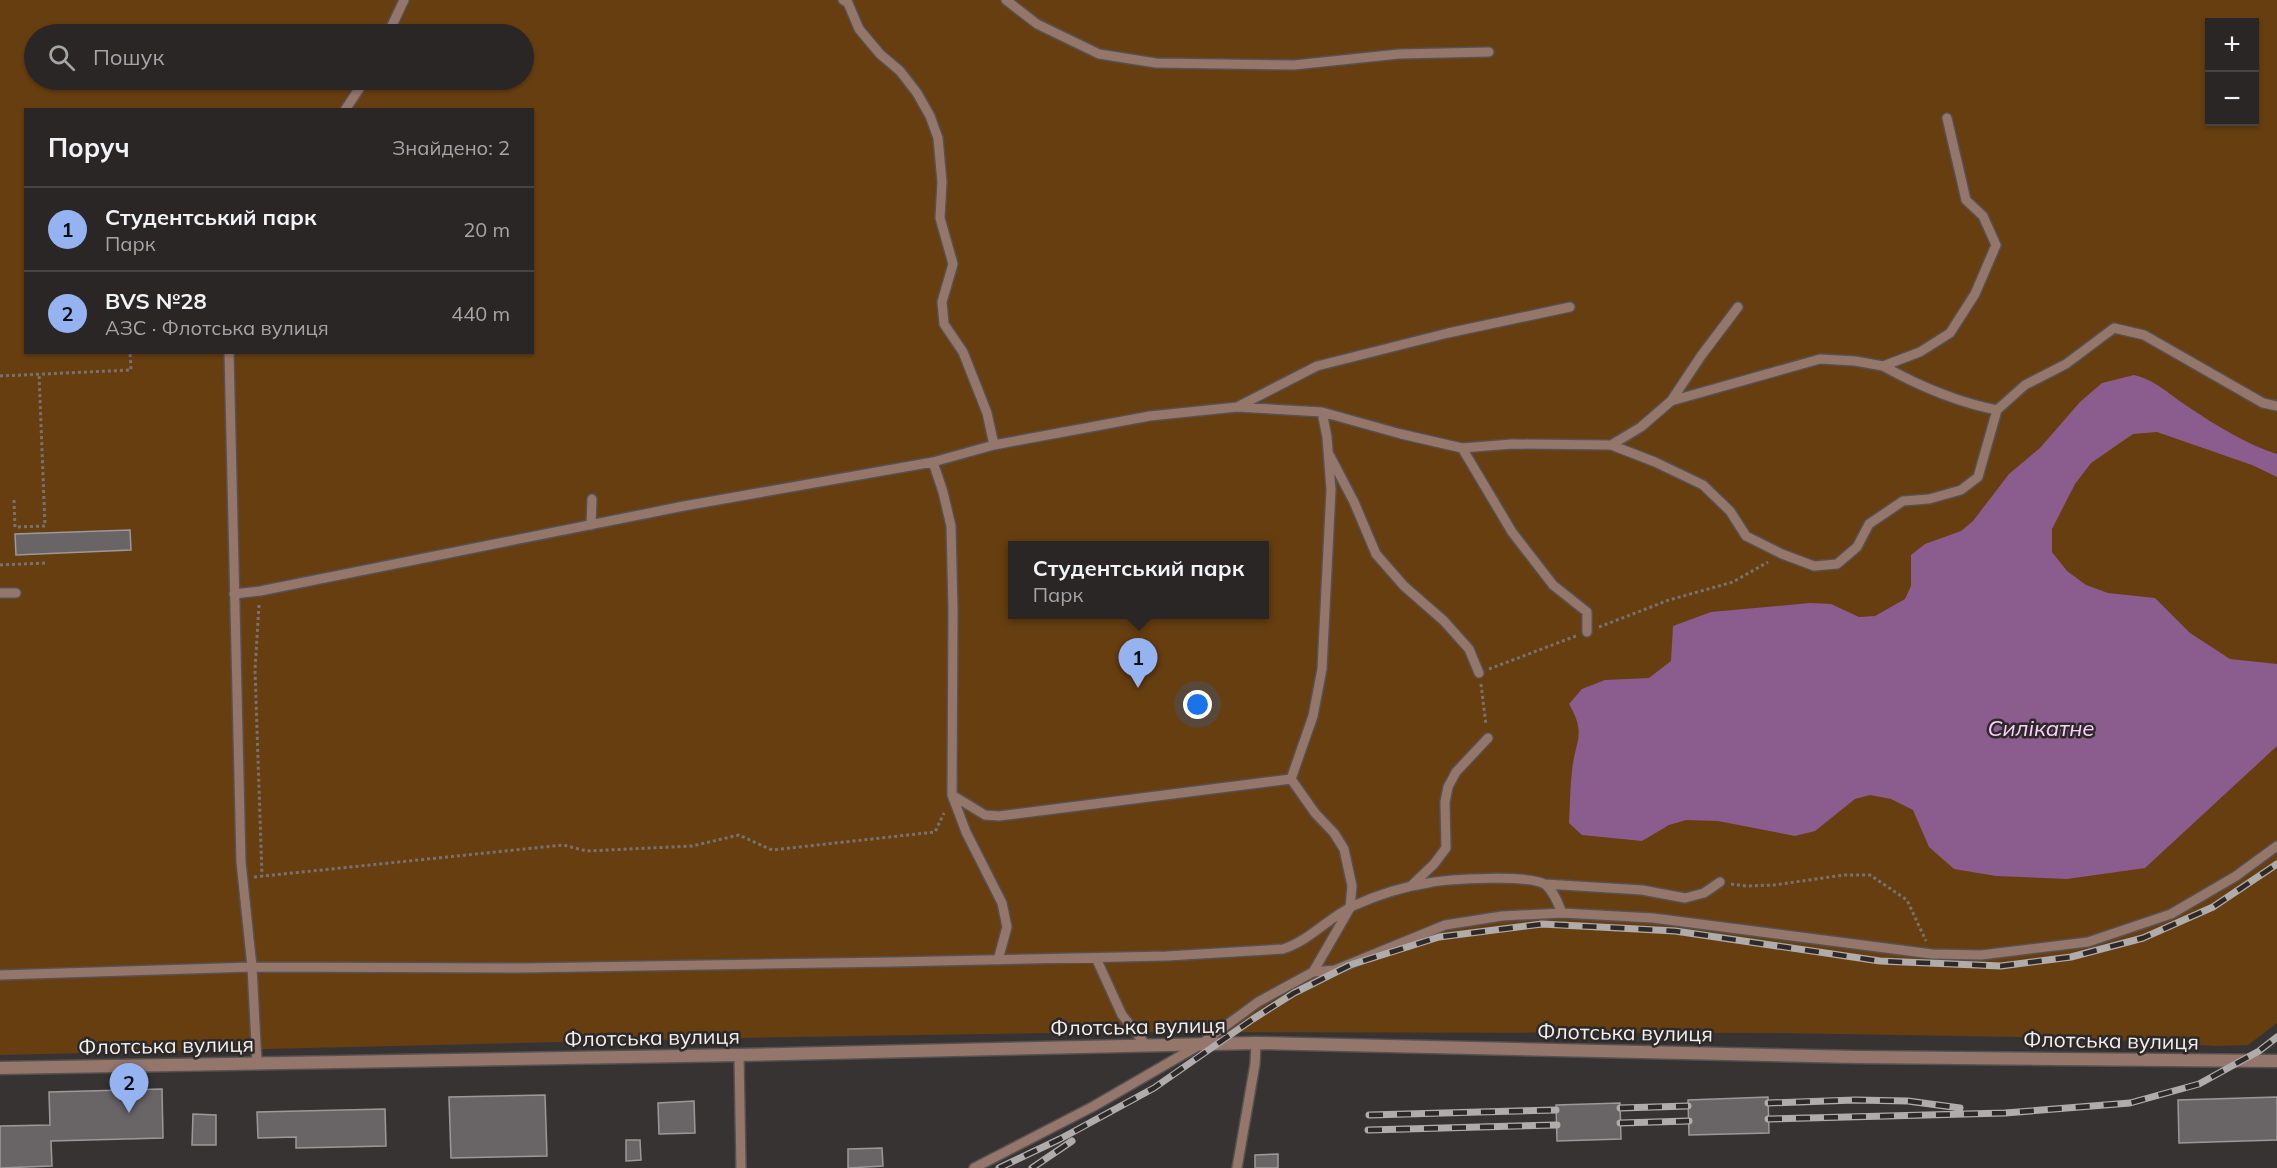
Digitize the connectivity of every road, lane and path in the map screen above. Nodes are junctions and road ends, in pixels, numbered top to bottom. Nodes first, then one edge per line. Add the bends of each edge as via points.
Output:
1 (404, 0) edge
2 (843, 0) edge
3 (1006, 0) edge
4 (393, 24) edge
5 (1490, 52) dead end
6 (358, 90) edge
7 (346, 108) edge
8 (1947, 118) dead end
9 (1570, 307) dead end
10 (1738, 307) dead end
11 (130, 354) edge
12 (229, 354) edge
13 (1883, 366) junction
14 (39, 374) junction
15 (0, 376) edge
16 (1671, 401) junction
17 (2277, 406) edge
18 (1237, 407) junction
19 (1997, 410) junction
20 (1322, 412) junction
21 (1611, 445) junction
22 (994, 446) junction
23 (1462, 448) junction
24 (1328, 452) junction
25 (933, 462) junction
26 (592, 499) dead end
27 (14, 500) dead end
28 (591, 525) junction
29 (1782, 554) junction
30 (46, 563) dead end
31 (0, 565) edge
32 (260, 591) junction
33 (0, 593) edge
34 (16, 593) dead end
35 (234, 594) junction
36 (1587, 632) junction
37 (1479, 673) junction
38 (1488, 738) joint
39 (1291, 779) junction
40 (952, 795) junction
41 (2277, 846) edge
42 (262, 876) junction
43 (243, 878) junction
44 (1720, 882) joint
45 (1545, 884) junction
46 (1410, 887) junction
47 (1350, 908) junction
48 (1562, 913) junction
49 (1932, 954) junction
50 (1096, 958) junction
51 (998, 960) junction
52 (252, 966) junction
53 (1313, 972) junction
54 (0, 975) edge
55 (1256, 1043) junction
56 (1201, 1044) junction
57 (1146, 1045) junction
58 (739, 1055) junction
59 (2277, 1061) edge
60 (257, 1063) junction
61 (0, 1068) edge
62 (741, 1168) edge
63 (974, 1168) edge
64 (1237, 1168) edge

1 - 4 lane
2 - 22 lane via 859,29 917,93 938,138 940,218 953,264 942,302 944,324 963,352 987,413
3 - 5 lane via 1037,24 1099,54 1156,63 1294,65 1399,54
6 - 7 lane
8 - 13 lane via 1966,200 1983,216 1996,245 1975,294 1950,333 1920,352
9 - 18 lane via 1317,366
10 - 16 lane
11 - 14 path via 131,370
12 - 35 lane
13 - 16 lane via 1820,359
13 - 19 lane via 1968,405
14 - 15 path
14 - 27 path via 45,526 15,527
16 - 21 lane via 1641,427
17 - 19 lane via 2263,403 2144,335 2114,328 2066,364 2025,385
18 - 20 lane
18 - 22 lane via 1150,416
19 - 29 lane via 1978,477 1961,490 1903,501 1869,524 1857,547 1837,564 1814,566
20 - 23 lane
20 - 24 lane
21 - 23 lane
21 - 29 lane via 1703,485 1730,511 1746,536
22 - 25 lane
23 - 36 lane via 1512,532 1552,585 1587,612
24 - 37 lane via 1376,554 1469,649
24 - 39 lane via 1331,490 1322,669 1313,716
25 - 28 lane
25 - 40 lane via 951,526
26 - 28 lane
28 - 32 lane
29 - 36 path via 1733,582 1669,600
30 - 31 path
32 - 35 lane
32 - 42 path via 255,670
33 - 34 lane
35 - 43 lane
36 - 37 path
37 - 38 path
38 - 46 lane via 1456,772 1448,787 1446,848
39 - 40 lane via 999,816 985,815
39 - 47 lane via 1344,849 1352,886
40 - 42 path via 935,832 772,850 739,835 692,846 587,851 563,845
40 - 51 lane via 1002,903 1006,927
41 - 49 lane via 2236,876 2171,914 2088,942 1981,955
42 - 43 path
43 - 52 lane
44 - 45 lane via 1704,893 1685,898 1642,890
44 - 49 path via 1774,885 1870,874 1907,900
45 - 46 lane via 1487,879 1429,882
45 - 48 lane
46 - 47 lane via 1383,893
47 - 50 lane via 1296,945 1283,949
47 - 53 lane
48 - 49 lane via 1653,918
48 - 53 lane via 1502,916 1445,925 1335,970
50 - 51 lane
50 - 57 lane via 1122,1015
51 - 52 lane via 524,968
52 - 54 lane
52 - 60 lane
53 - 56 lane via 1258,1002
55 - 56 street, Флотська вулиця
55 - 59 street, Флотська вулиця via 1858,1057
55 - 64 lane
56 - 57 street, Флотська вулиця
56 - 63 lane via 1094,1106
57 - 58 street, Флотська вулиця
58 - 60 street, Флотська вулиця
58 - 62 lane
60 - 61 street, Флотська вулиця

